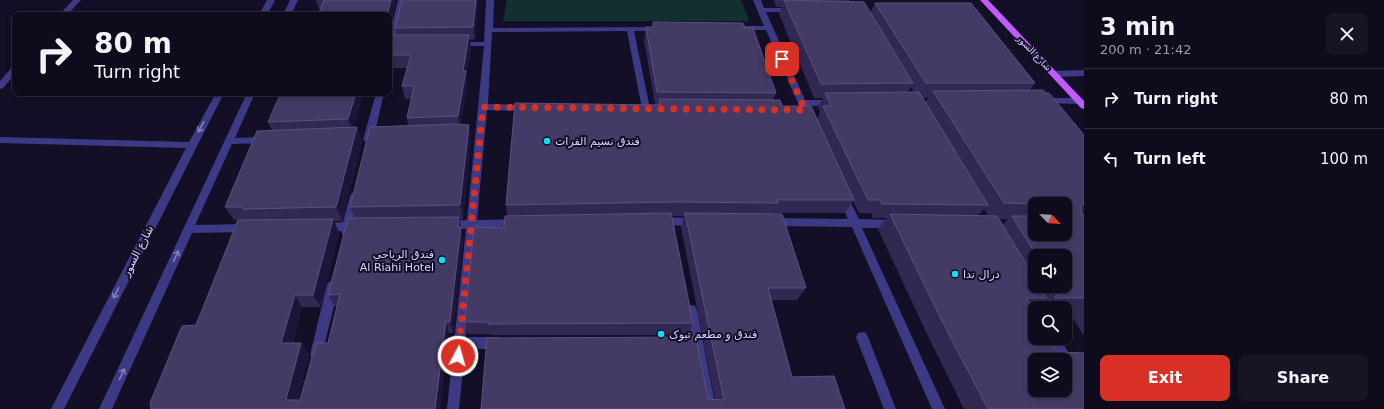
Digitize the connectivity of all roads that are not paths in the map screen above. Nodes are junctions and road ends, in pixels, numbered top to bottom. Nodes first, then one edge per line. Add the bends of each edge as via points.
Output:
1 (77, 0) edge
2 (271, 0) edge
3 (294, 0) edge
4 (402, 0) edge
5 (490, 0) edge
6 (757, 0) edge
7 (984, 0) edge
8 (761, 10) junction
9 (799, 11) edge
10 (66, 12) edge
11 (264, 12) edge
12 (288, 12) edge
13 (730, 28) edge
14 (769, 28) junction
15 (630, 29) junction
16 (669, 29) edge
17 (489, 30) junction
18 (393, 44) edge
19 (451, 44) edge
20 (488, 44) junction
21 (12, 72) edge
22 (1084, 73) edge
23 (1055, 74) junction
24 (0, 86) edge
25 (218, 96) edge
26 (250, 96) edge
27 (379, 96) edge
28 (1032, 101) edge
29 (842, 103) edge
30 (1082, 104) edge
31 (483, 107) junction
32 (535, 108) edge
33 (801, 108) junction
34 (646, 109) edge
35 (811, 124) edge
36 (0, 140) edge
37 (276, 140) edge
38 (229, 141) junction
39 (192, 145) junction
40 (365, 152) edge
41 (840, 188) edge
42 (356, 189) edge
43 (673, 221) junction
44 (652, 222) edge
45 (705, 222) edge
46 (760, 222) edge
47 (526, 223) edge
48 (856, 223) junction
49 (471, 224) junction
50 (909, 224) edge
51 (432, 225) edge
52 (347, 226) junction
53 (370, 226) edge
54 (308, 227) edge
55 (260, 228) edge
56 (188, 229) junction
57 (676, 236) edge
58 (344, 242) edge
59 (336, 272) edge
60 (688, 296) edge
61 (862, 337) dead end
62 (459, 343) junction
63 (515, 343) edge
64 (1057, 345) edge
65 (314, 363) edge
66 (1076, 377) edge
67 (57, 409) edge
68 (105, 409) edge
69 (453, 409) edge
70 (710, 409) edge
71 (890, 409) edge
72 (939, 409) edge

1 - 10 street
2 - 11 street
3 - 12 street
4 - 18 street
5 - 17 street
6 - 8 street
7 - 23 main road, شارع السور
8 - 9 street
8 - 14 street
13 - 14 street
14 - 33 street
15 - 16 street
15 - 17 street
15 - 34 street
17 - 20 street
19 - 20 street
20 - 31 street
21 - 24 street
22 - 23 street
23 - 30 main road, شارع السور
25 -> 39 street, شارع السور
26 - 38 street
27 - 40 street
28 - 30 street
29 - 33 street
31 - 32 street
31 - 49 street via 476,133
33 - 35 street
36 - 39 street
37 - 38 street
38 - 56 street
39 -> 67 street, شارع السور
41 - 48 street
42 - 52 street
43 - 44 street
43 - 45 street
43 - 57 street
46 - 48 street
47 - 49 street
48 - 50 street
48 - 72 street
49 - 51 street
49 - 62 street
52 - 53 street
52 - 54 street
52 - 58 street
55 - 56 street
68 -> 56 street
59 - 65 street
60 - 70 street via 693,341
61 - 71 street
62 - 63 street
62 - 69 street
64 - 66 street

